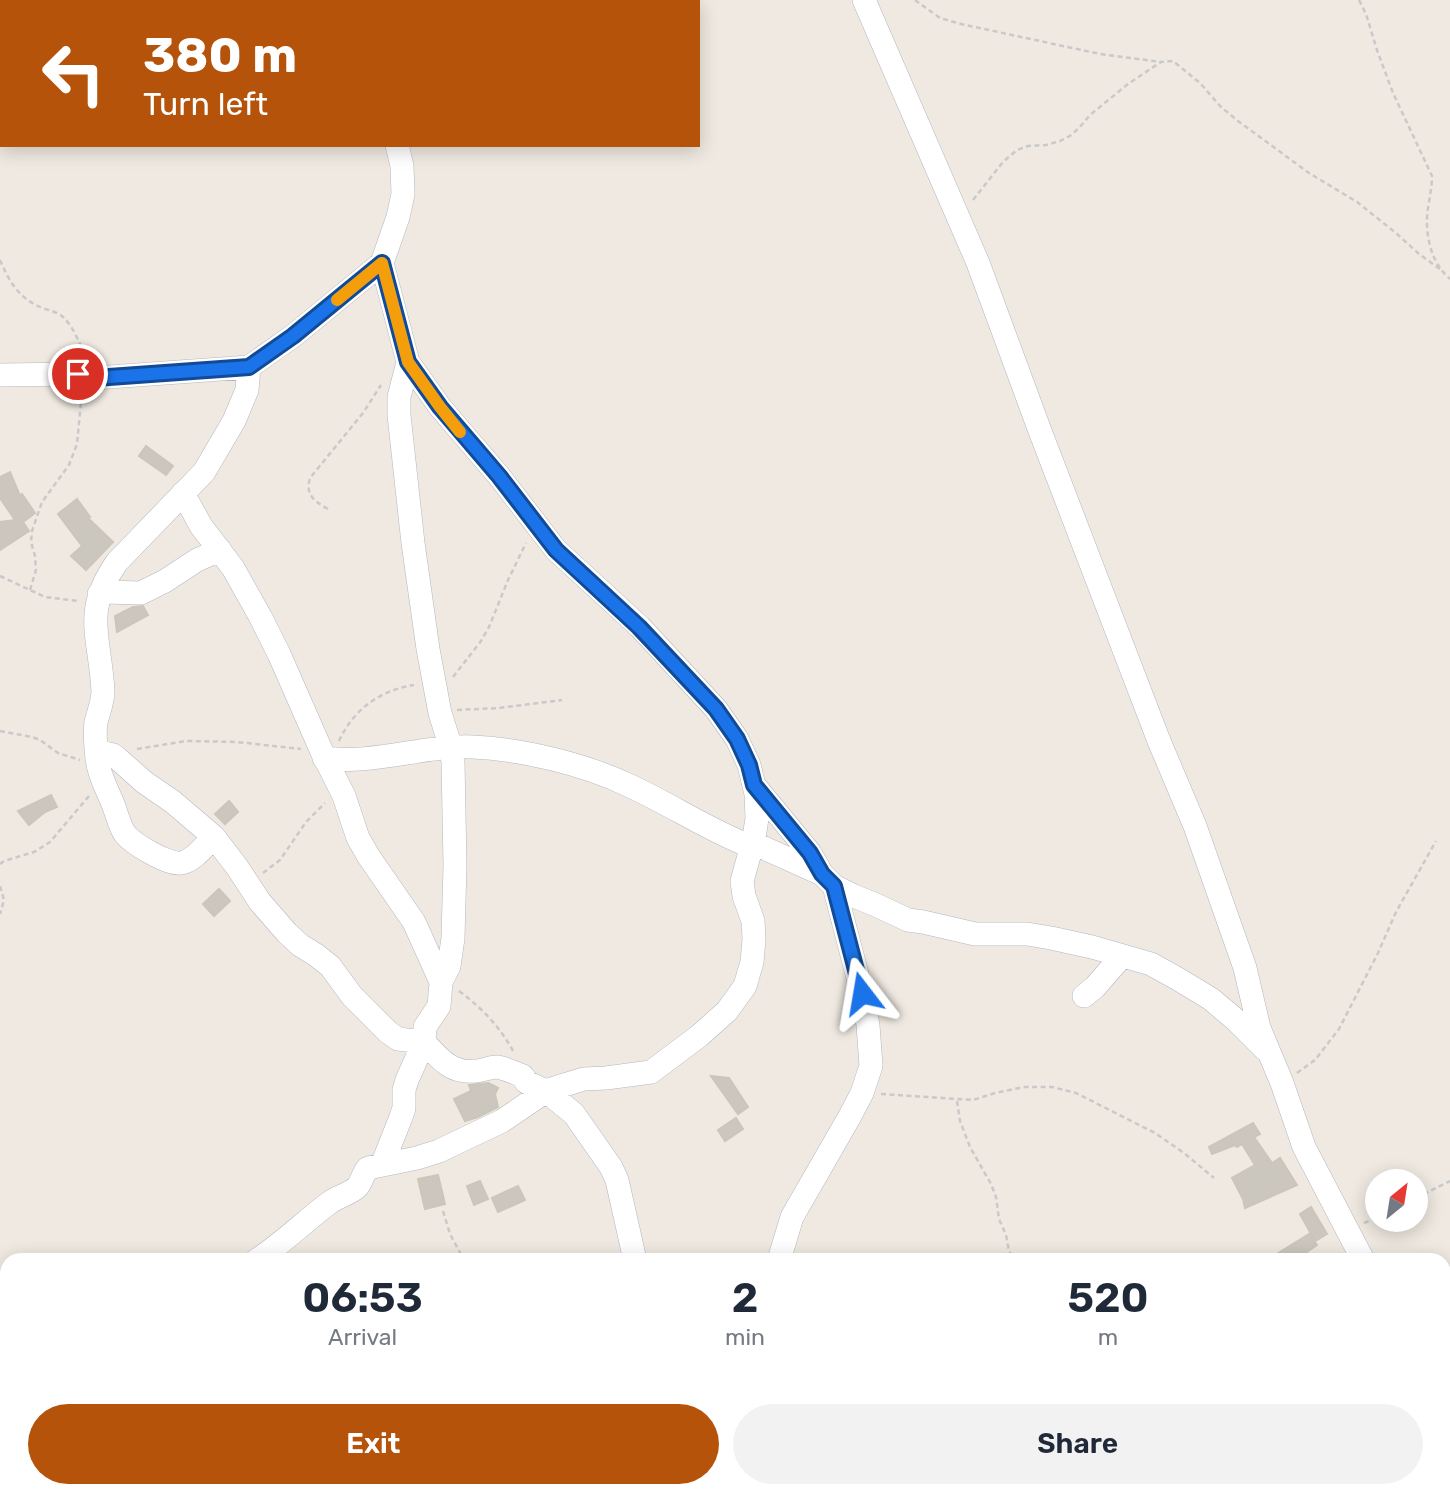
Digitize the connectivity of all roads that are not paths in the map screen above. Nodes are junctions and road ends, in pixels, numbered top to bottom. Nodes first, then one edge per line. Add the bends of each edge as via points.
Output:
1 (864, 0) edge
2 (397, 147) edge
3 (382, 263) junction
4 (408, 362) junction
5 (249, 367) junction
6 (0, 375) edge
7 (183, 493) junction
8 (220, 551) junction
9 (98, 599) junction
10 (451, 748) junction
11 (326, 756) junction
12 (103, 763) junction
13 (754, 785) junction
14 (214, 837) junction
15 (752, 845) junction
16 (828, 880) junction
17 (1122, 956) junction
18 (442, 980) junction
19 (1084, 996) dead end
20 (424, 1041) junction
21 (1270, 1053) junction
22 (546, 1091) junction
23 (382, 1165) junction
24 (268, 1253) edge
25 (633, 1253) edge
26 (781, 1253) edge
27 (1359, 1253) edge

1 - 21 street via 978,263 1195,826
2 - 3 street via 403,194
3 - 4 street
3 - 5 street
4 - 10 street via 399,415 413,543 428,649
4 - 13 street via 556,550 639,627 716,709 737,739
5 - 6 street via 86,376
5 - 7 street via 247,390 234,421 204,472
7 - 8 street
7 - 9 street via 117,562
8 - 9 street via 141,593 106,592
8 - 11 street via 261,618
9 - 12 street via 95,616 103,692 95,731
10 - 11 street via 366,759
10 - 15 street via 504,750 574,765 626,784
10 - 18 street via 453,938
11 - 18 street via 358,838 414,922
12 - 14 street via 144,782
12 - 14 street via 119,823 129,838 179,864
13 - 15 street via 757,818
13 - 16 street
14 - 20 street via 287,933 330,967 388,1032 398,1039
15 - 16 street
15 - 22 street via 742,881 753,921 752,962 745,986 727,1011 651,1072 584,1079
16 - 17 street via 908,920 975,934 1051,938
16 - 26 street via 862,993 871,1066 846,1124 792,1217
17 - 19 street
17 - 21 street via 1151,964 1211,999
18 - 20 street via 439,1006 425,1027
20 - 22 street via 458,1071 500,1068
20 - 23 street via 407,1080 404,1108
21 - 27 street via 1304,1147
22 - 23 street via 502,1121 454,1144
22 - 25 street via 574,1114 611,1167
23 - 24 street via 366,1169 356,1188 330,1202

